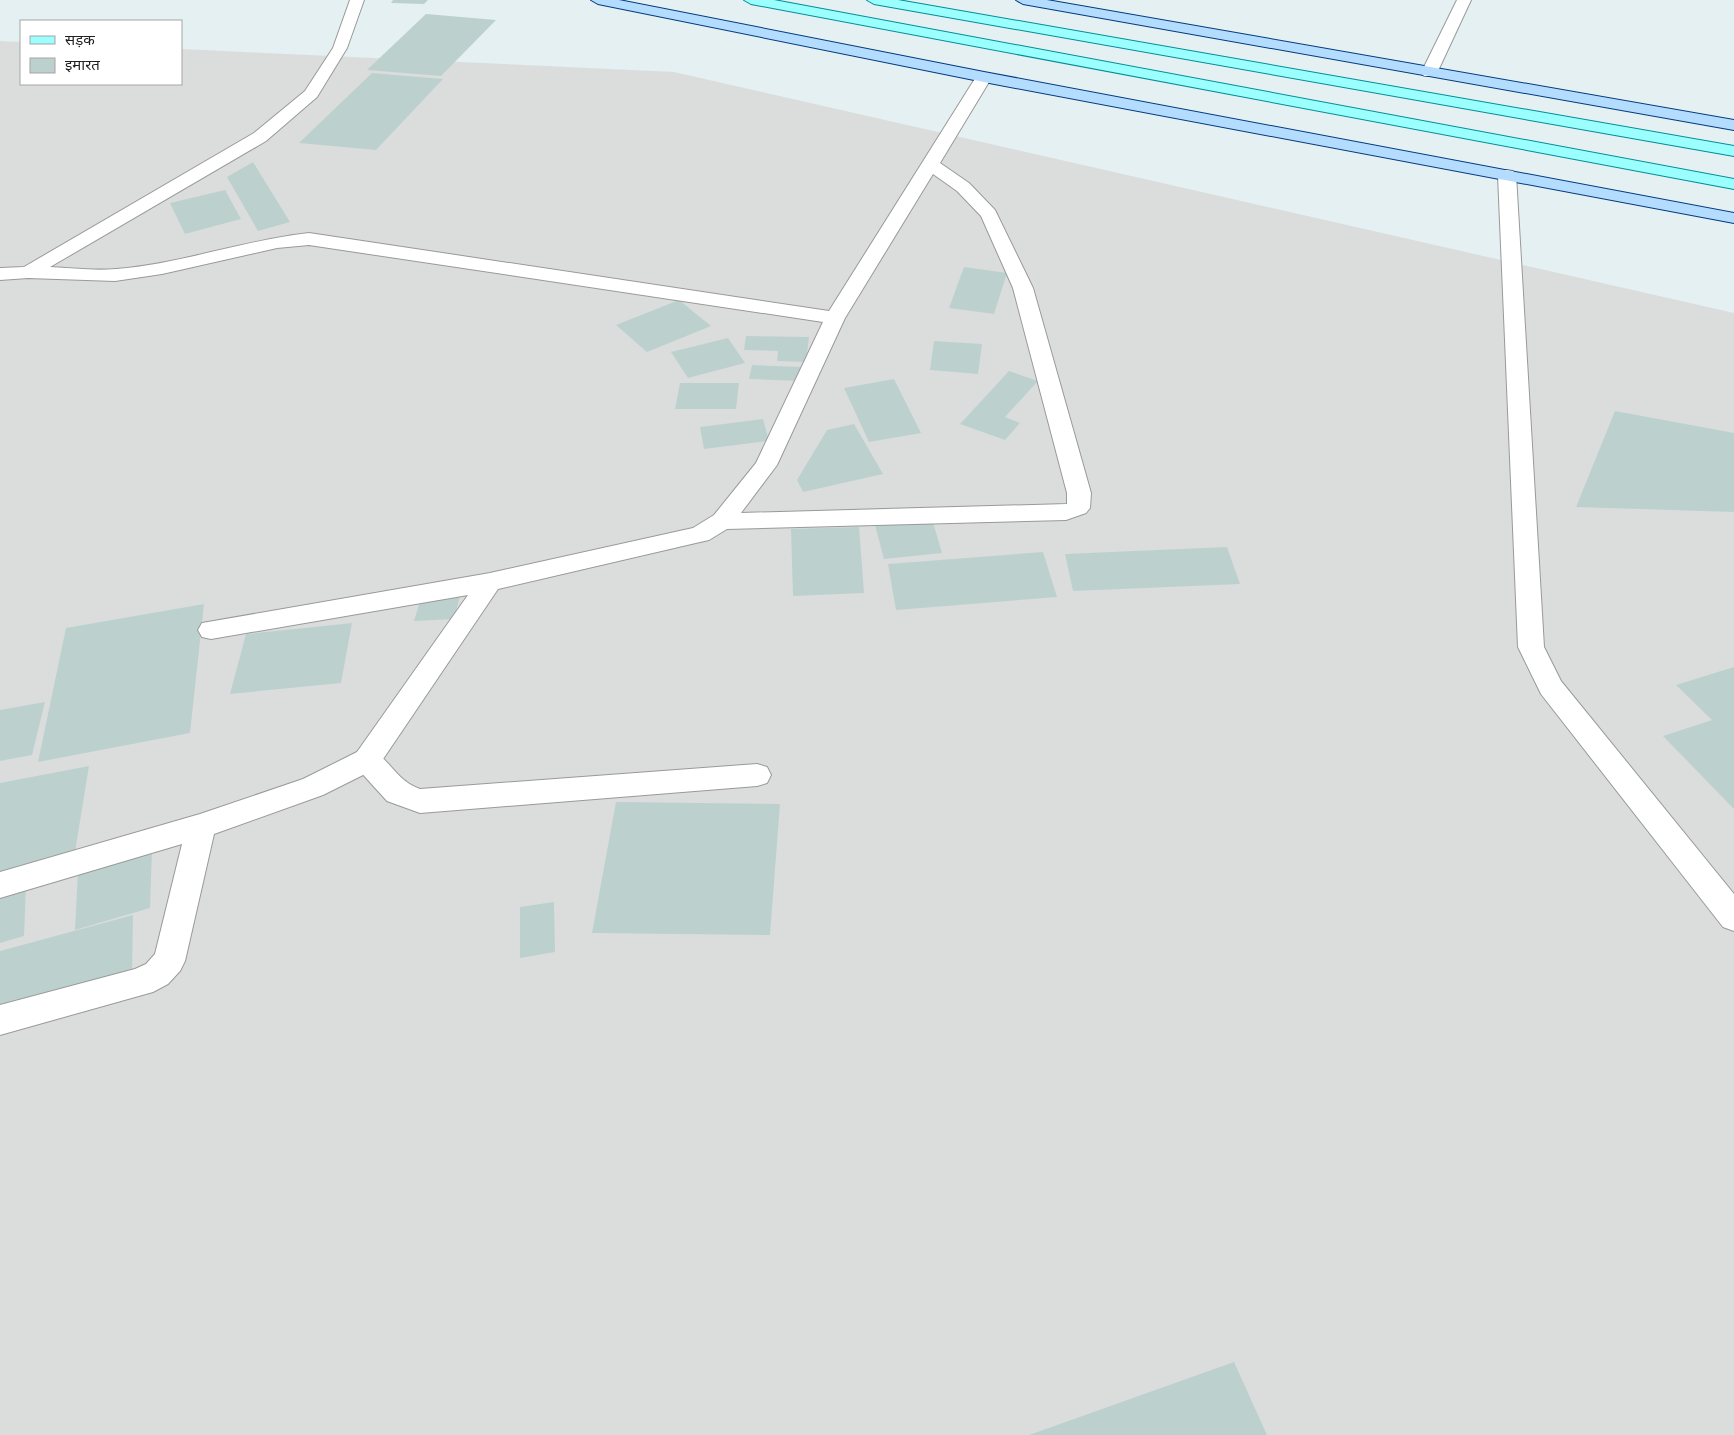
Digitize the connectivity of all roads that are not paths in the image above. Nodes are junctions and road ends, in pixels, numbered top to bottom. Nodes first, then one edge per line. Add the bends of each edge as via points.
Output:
1 (357, 0) edge
2 (598, 0) edge
3 (751, 0) edge
4 (874, 0) edge
5 (1023, 0) edge
6 (1464, 0) edge
7 (1429, 73) junction
8 (984, 77) junction
9 (1734, 125) edge
10 (1734, 151) edge
11 (930, 164) junction
12 (1507, 176) junction
13 (1734, 184) edge
14 (1734, 218) edge
15 (28, 272) junction
16 (0, 274) edge
17 (835, 318) junction
18 (722, 521) junction
19 (490, 582) junction
20 (211, 630) dead end
21 (367, 760) junction
22 (757, 776) dead end
23 (201, 826) junction
24 (0, 885) edge
25 (1734, 917) edge
26 (0, 1020) edge

1 - 15 street via 340,48 311,94 260,137
2 - 8 street
3 - 13 main road
4 - 10 main road
5 - 7 street
6 - 7 street
7 - 9 street
8 - 11 street
8 - 12 street
11 - 17 street
11 - 18 street via 963,187 989,214 1023,288 1079,493 1078,508 1066,512
12 - 14 street
12 - 25 street via 1531,647 1551,687
15 - 16 street
15 - 17 street via 115,275 278,242 309,239
17 - 18 street via 766,465
18 - 19 street via 700,534
19 - 20 street
19 - 21 street
21 - 22 street via 397,793 420,801
21 - 23 street via 313,787
23 - 24 street
23 - 26 street via 169,961 157,974 142,982

